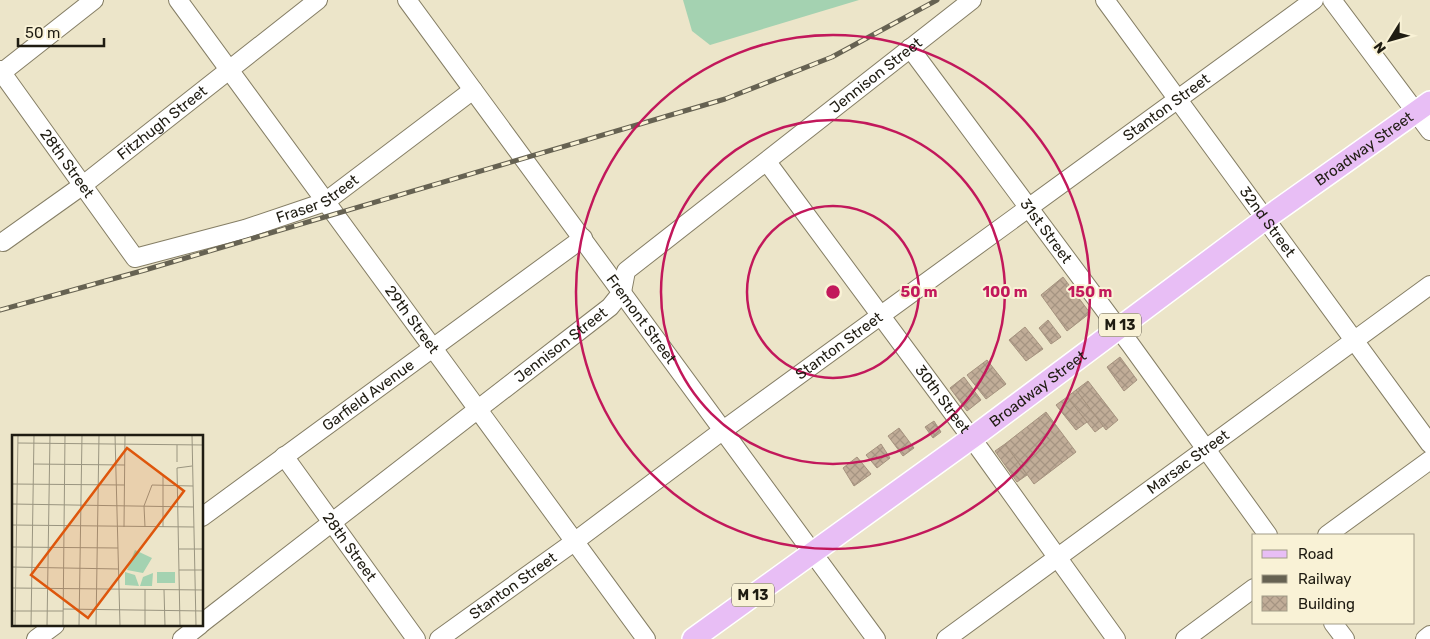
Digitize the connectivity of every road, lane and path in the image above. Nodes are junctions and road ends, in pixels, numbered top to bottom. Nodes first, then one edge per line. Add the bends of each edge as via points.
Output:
1 (94, 0) edge
2 (178, 0) edge
3 (318, 0) edge
4 (407, 0) edge
5 (972, 0) edge
6 (1105, 0) edge
7 (1314, 0) edge
8 (1332, 0) edge
9 (910, 48) junction
10 (229, 71) junction
11 (1, 72) edge
12 (473, 90) junction
13 (1177, 100) junction
14 (1423, 107) edge
15 (1430, 131) edge
16 (767, 162) junction
17 (83, 185) junction
18 (325, 202) junction
19 (1029, 209) junction
20 (1265, 219) junction
21 (583, 238) junction
22 (3, 242) dead end
23 (135, 258) joint
24 (1430, 285) edge
25 (622, 292) junction
26 (881, 317) junction
27 (1118, 327) junction
28 (1353, 341) junction
29 (433, 349) junction
30 (479, 410) junction
31 (722, 431) junction
32 (971, 438) junction
33 (1430, 444) edge
34 (1206, 449) junction
35 (284, 456) junction
36 (1430, 460) edge
37 (204, 516) edge
38 (332, 523) junction
39 (1267, 534) edge
40 (1328, 534) edge
41 (574, 542) junction
42 (813, 552) junction
43 (1056, 559) junction
44 (1252, 589) edge
45 (204, 620) edge
46 (1334, 624) edge
47 (54, 626) edge
48 (1430, 635) edge
49 (36, 639) edge
50 (416, 639) edge
51 (439, 639) edge
52 (646, 639) edge
53 (693, 639) edge
54 (876, 639) edge
55 (946, 639) edge
56 (1116, 639) edge
57 (1185, 639) edge
58 (1345, 639) edge
59 (1425, 639) edge

1 - 11 street
2 - 10 street, 29th Street
3 - 10 street, Fitzhugh Street
4 - 12 street, Fremont Street
5 - 9 street, Jennison Street
6 - 13 street, 32nd Street
7 - 13 street, Stanton Street
8 - 14 street
9 - 16 street, Jennison Street
9 - 19 street, 31st Street
10 - 17 street, Fitzhugh Street
10 - 18 street, 29th Street
11 - 17 street, 28th Street
12 - 18 street, Fraser Street
12 - 21 street, Fremont Street
13 - 19 street, Stanton Street
13 - 20 street, 32nd Street
14 - 15 street
14 - 20 main road, Broadway Street / M 13
16 - 25 street, Jennison Street via 626,271
16 - 26 street, 30th Street
17 - 22 street, Fitzhugh Street
17 - 23 street, 28th Street
18 - 23 street, Fraser Street via 245,229
18 - 29 street, 29th Street
19 - 26 street, Stanton Street
19 - 27 street, 31st Street
20 - 27 main road, Broadway Street / M 13
20 - 28 street, 32nd Street
21 - 25 street, Fremont Street
21 - 29 street, Garfield Avenue
24 - 28 street, Marsac Street
25 - 30 street, Jennison Street via 610,307
25 - 31 street, Fremont Street
26 - 31 street, Stanton Street
26 - 32 street, 30th Street
27 - 32 main road, Broadway Street / M 13
27 - 34 street, 31st Street
28 - 33 street, 32nd Street
28 - 34 street, Marsac Street
29 - 30 street, 29th Street
29 - 35 street, Garfield Avenue
30 - 38 street, Jennison Street
30 - 41 street, 29th Street
31 - 41 street, Stanton Street
31 - 42 street, Fremont Street
32 - 42 main road, Broadway Street / M 13
32 - 43 street, 30th Street
34 - 39 street, 31st Street
34 - 43 street, Marsac Street
35 - 37 street, Garfield Avenue
35 - 38 street, 28th Street
36 - 40 street
38 - 45 street, Jennison Street
38 - 50 street, 28th Street
41 - 51 street, Stanton Street
41 - 52 street, 29th Street
42 - 53 main road, Broadway Street / M 13
42 - 54 street, Fremont Street
43 - 55 street, Marsac Street
43 - 56 street, 30th Street
44 - 57 street
46 - 58 street
47 - 49 street
48 - 59 street

